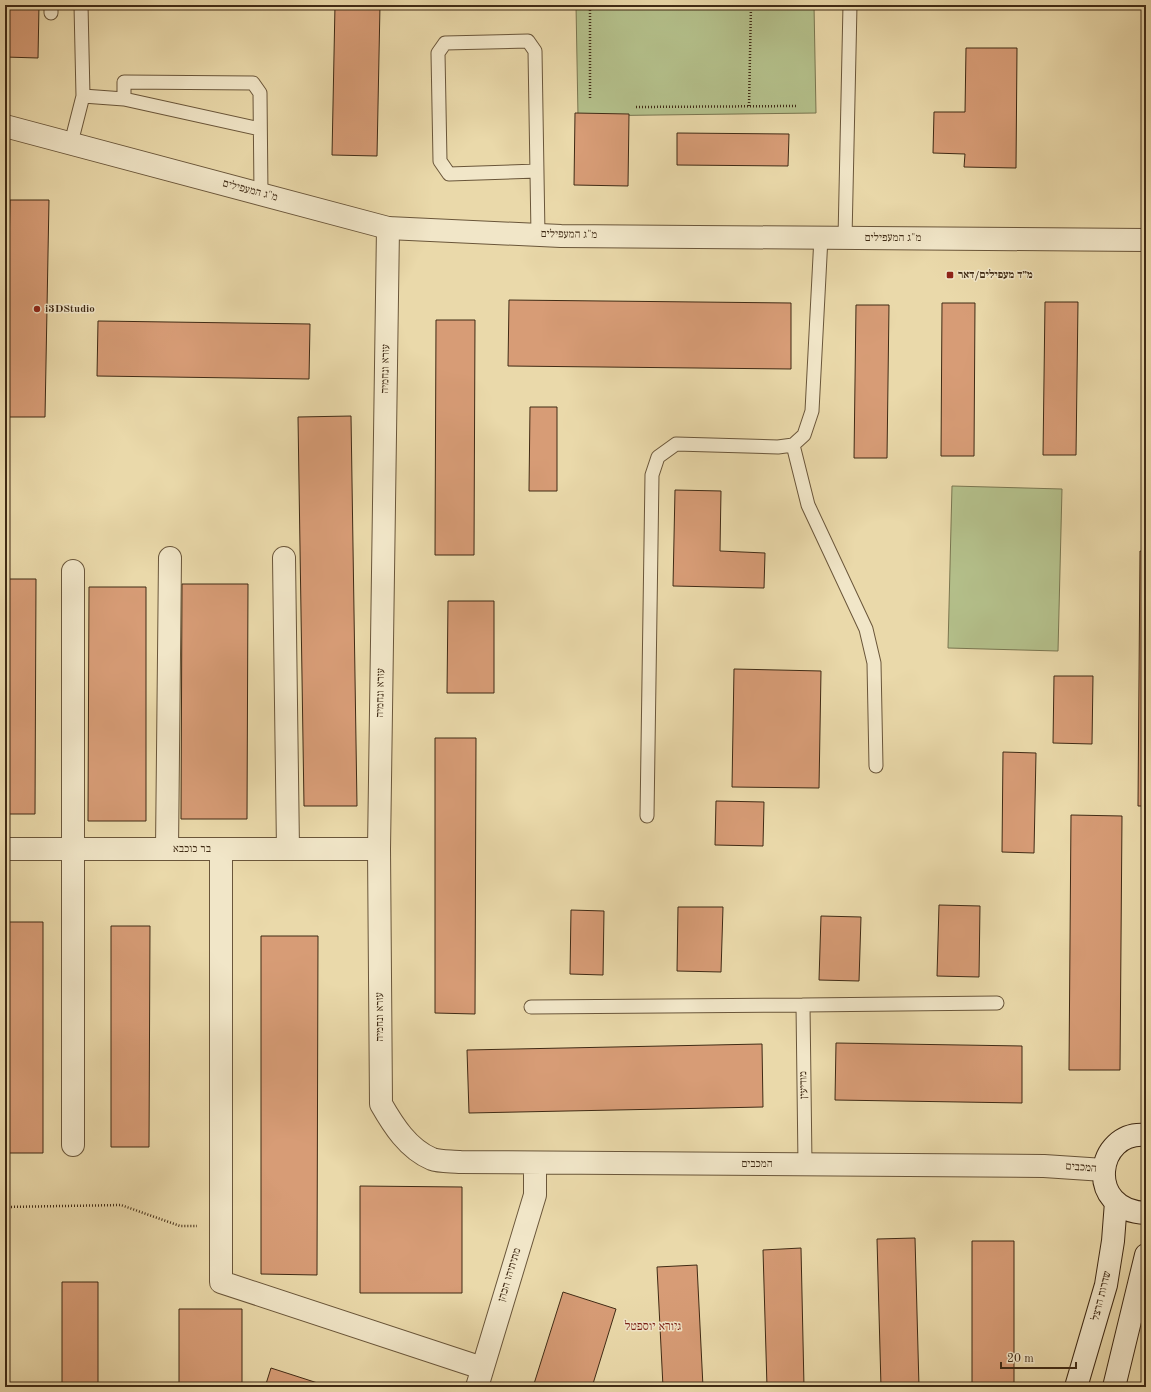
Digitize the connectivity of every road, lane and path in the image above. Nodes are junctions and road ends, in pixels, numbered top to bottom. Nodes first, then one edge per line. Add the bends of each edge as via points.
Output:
1 (81, 5) edge
2 (590, 5) edge
3 (751, 5) edge
4 (850, 5) edge
5 (83, 96) junction
6 (590, 98) dead end
7 (124, 99) junction
8 (749, 106) junction
9 (797, 106) dead end
10 (636, 107) dead end
11 (5, 126) edge
12 (260, 129) junction
13 (70, 143) junction
14 (537, 171) junction
15 (261, 194) junction
16 (388, 228) junction
17 (538, 235) junction
18 (821, 237) junction
19 (845, 238) junction
20 (1146, 240) edge
21 (794, 444) junction
22 (170, 558) dead end
23 (284, 558) dead end
24 (73, 571) dead end
25 (876, 766) dead end
26 (647, 816) dead end
27 (5, 849) edge
28 (73, 849) junction
29 (167, 849) junction
30 (221, 849) junction
31 (288, 849) junction
32 (379, 849) junction
33 (997, 1003) dead end
34 (531, 1006) dead end
35 (803, 1006) junction
36 (1144, 1132) edge
37 (73, 1145) dead end
38 (414, 1148) joint
39 (535, 1163) junction
40 (805, 1164) junction
41 (1104, 1170) junction
42 (1116, 1202) junction
43 (5, 1207) edge
44 (1146, 1213) edge
45 (221, 1225) junction
46 (1146, 1255) edge
47 (479, 1378) edge
48 (1076, 1387) edge
49 (1114, 1387) edge

1 - 5 lane
2 - 6 path
3 - 8 path
4 - 19 lane
5 - 7 lane
5 - 13 lane
7 - 12 lane
7 - 12 lane via 124,82 253,83 260,93
8 - 9 path
8 - 10 path
11 - 13 street, מ"ג המעפילים
12 - 15 lane
13 - 15 street, מ"ג המעפילים
14 - 14 lane via 535,51 528,41 445,43 438,53 440,161 449,174
14 - 17 lane
15 - 16 street, מ"ג המעפילים
16 - 17 street, מ"ג המעפילים
16 - 32 street, עזרא ונחמיה
17 - 18 street, מ"ג המעפילים
18 - 19 street, מ"ג המעפילים
18 - 21 lane via 812,411 804,435
19 - 20 street, מ"ג המעפילים
21 - 25 lane via 808,505 866,629 874,663
21 - 26 lane via 778,447 676,444 658,457 652,475
22 - 29 street
23 - 31 street
24 - 28 street
27 - 28 street, בר כוכבא
28 - 29 street, בר כוכבא
28 - 37 street
29 - 30 street, בר כוכבא
30 - 31 street, בר כוכבא
30 - 45 street
31 - 32 street, בר כוכבא
32 - 38 street, עזרא ונחמיה via 381,1104 395,1128
33 - 35 lane
34 - 35 lane
35 - 40 lane, מודיעין
36 - 41 street via 1120,1142 1112,1149 1106,1159
38 - 39 street, המכבים via 432,1159
39 - 40 street, המכבים
39 - 47 street, מתיתיהו הכהן via 535,1195
40 - 41 street, המכבים via 1044,1166
41 - 42 street via 1104,1182 1108,1193
42 - 44 street via 1135,1213
42 - 48 street, שדרות הרצל via 1106,1285
43 - 45 path via 121,1205 180,1226
45 - 47 street via 221,1282
46 - 49 street

